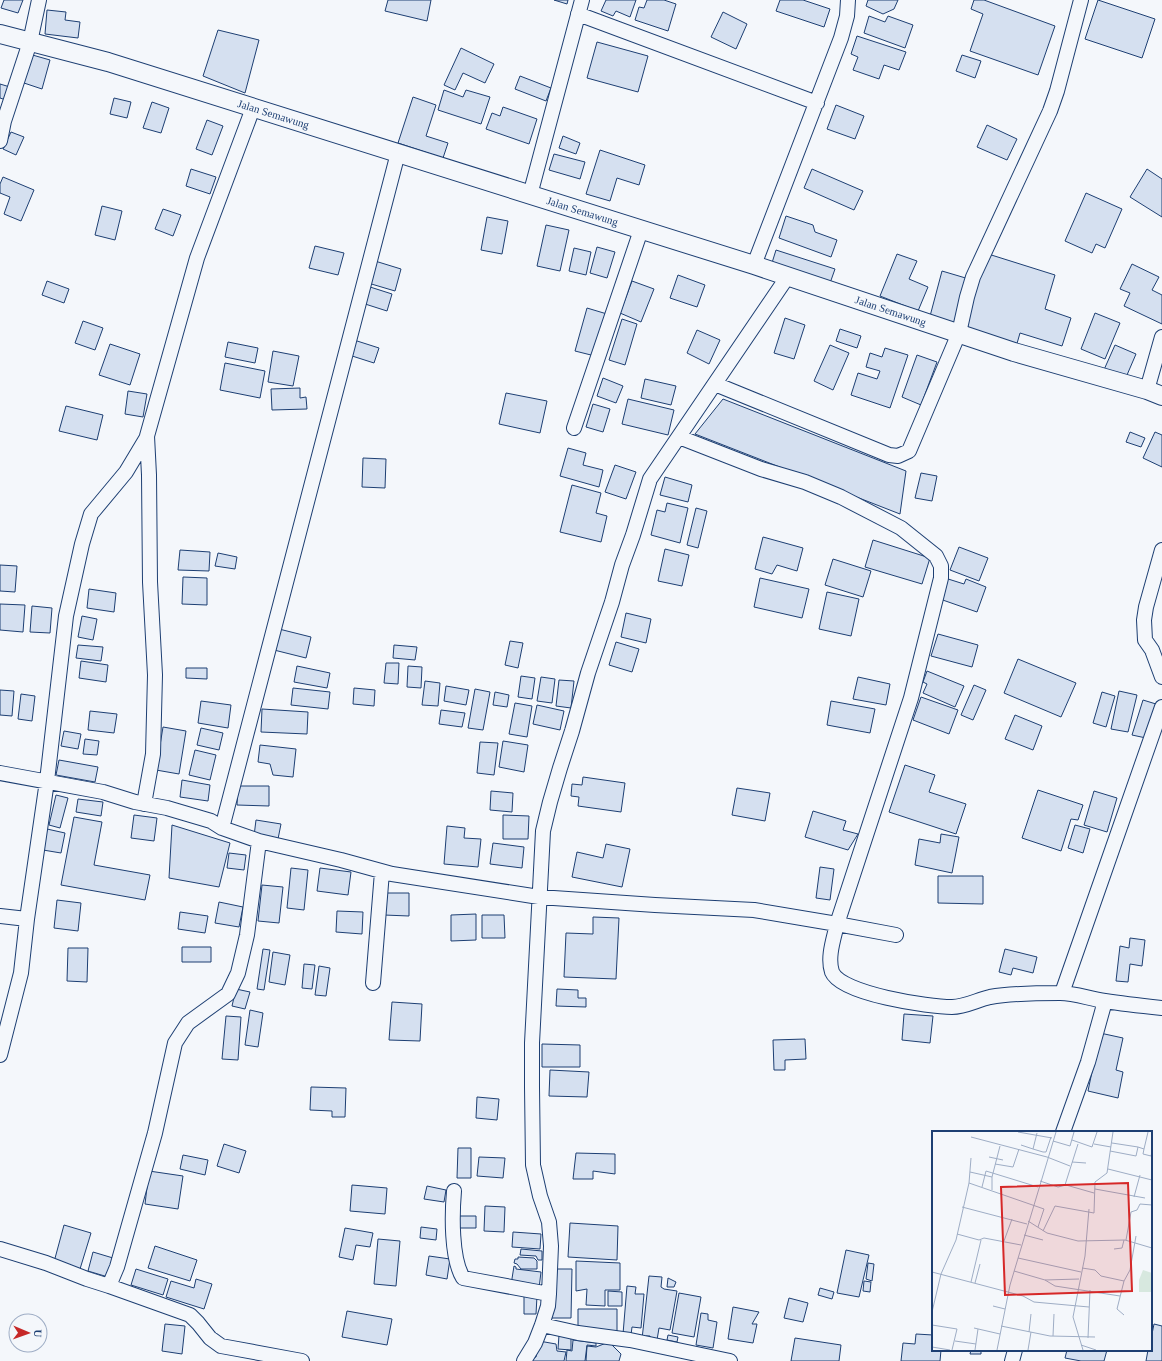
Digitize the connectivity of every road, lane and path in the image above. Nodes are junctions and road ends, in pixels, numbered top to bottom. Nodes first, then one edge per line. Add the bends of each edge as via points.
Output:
1 (39, 0) edge
2 (582, 0) edge
3 (848, 0) edge
4 (1081, 0) edge
5 (578, 14) junction
6 (0, 34) edge
7 (30, 42) junction
8 (817, 103) junction
9 (253, 108) junction
10 (0, 141) edge
11 (398, 153) junction
12 (530, 194) junction
13 (641, 230) junction
14 (754, 266) junction
15 (788, 276) junction
16 (959, 333) junction
17 (1162, 337) edge
18 (715, 384) junction
19 (1154, 393) edge
20 (574, 428) dead end
21 (147, 436) junction
22 (679, 437) junction
23 (1162, 550) edge
24 (1162, 677) edge
25 (1162, 707) edge
26 (0, 773) edge
27 (47, 781) junction
28 (144, 804) junction
29 (222, 828) junction
30 (259, 841) junction
31 (382, 872) junction
32 (539, 897) junction
33 (0, 916) edge
34 (27, 919) junction
35 (837, 924) junction
36 (896, 935) dead end
37 (373, 983) dead end
38 (1062, 993) junction
39 (1105, 1001) junction
40 (1162, 1008) edge
41 (0, 1055) edge
42 (1064, 1131) edge
43 (454, 1191) dead end
44 (0, 1248) edge
45 (109, 1286) junction
46 (549, 1294) junction
47 (542, 1325) junction
48 (1014, 1351) edge
49 (302, 1361) edge
50 (524, 1361) edge
51 (730, 1361) edge
52 (1012, 1361) edge

1 - 7 street
2 - 5 street
3 - 8 street via 841,38
4 - 16 street via 1050,111 973,277
5 - 8 street
5 - 12 street
6 - 7 street, Jalan Semawung
7 - 9 street, Jalan Semawung via 108,62
7 - 10 street
8 - 14 street
9 - 11 street, Jalan Semawung
9 - 21 street via 197,258
11 - 12 street, Jalan Semawung
11 - 29 street
12 - 13 street, Jalan Semawung
13 - 14 street, Jalan Semawung
13 - 20 street
14 - 15 street, Jalan Semawung
15 - 16 street, Jalan Semawung
15 - 18 street
16 - 18 street via 909,451 898,456 889,455
16 - 19 street, Jalan Semawung
17 - 19 street
18 - 22 street
21 - 27 street via 126,472 91,514 82,544 66,616
21 - 28 street via 154,675 153,754
22 - 32 street via 650,479 588,673 543,831
22 - 35 street via 841,497 901,528 936,556 941,566 941,578 911,698
23 - 24 street via 1144,620 1145,640 1152,650
25 - 38 street
26 - 27 street
27 - 28 street via 103,792
27 - 34 street
28 - 29 street via 211,821
29 - 30 street
30 - 31 street
30 - 45 street via 248,934 238,973 228,994 188,1023 175,1043 155,1133 117,1267
31 - 32 street
31 - 37 street
32 - 35 street via 754,910
32 - 46 street via 532,1042 532,1165 549,1222
33 - 34 street
34 - 41 street via 22,973
35 - 36 street
35 - 38 street via 831,952 833,972 844,984 861,991 924,1005 954,1007 1013,994
38 - 39 street
39 - 40 street
39 - 42 street
43 - 46 street via 453,1230 463,1278
44 - 45 street
45 - 49 street via 190,1315 210,1338 221,1346
46 - 47 street
47 - 50 street
47 - 51 street
48 - 52 street

